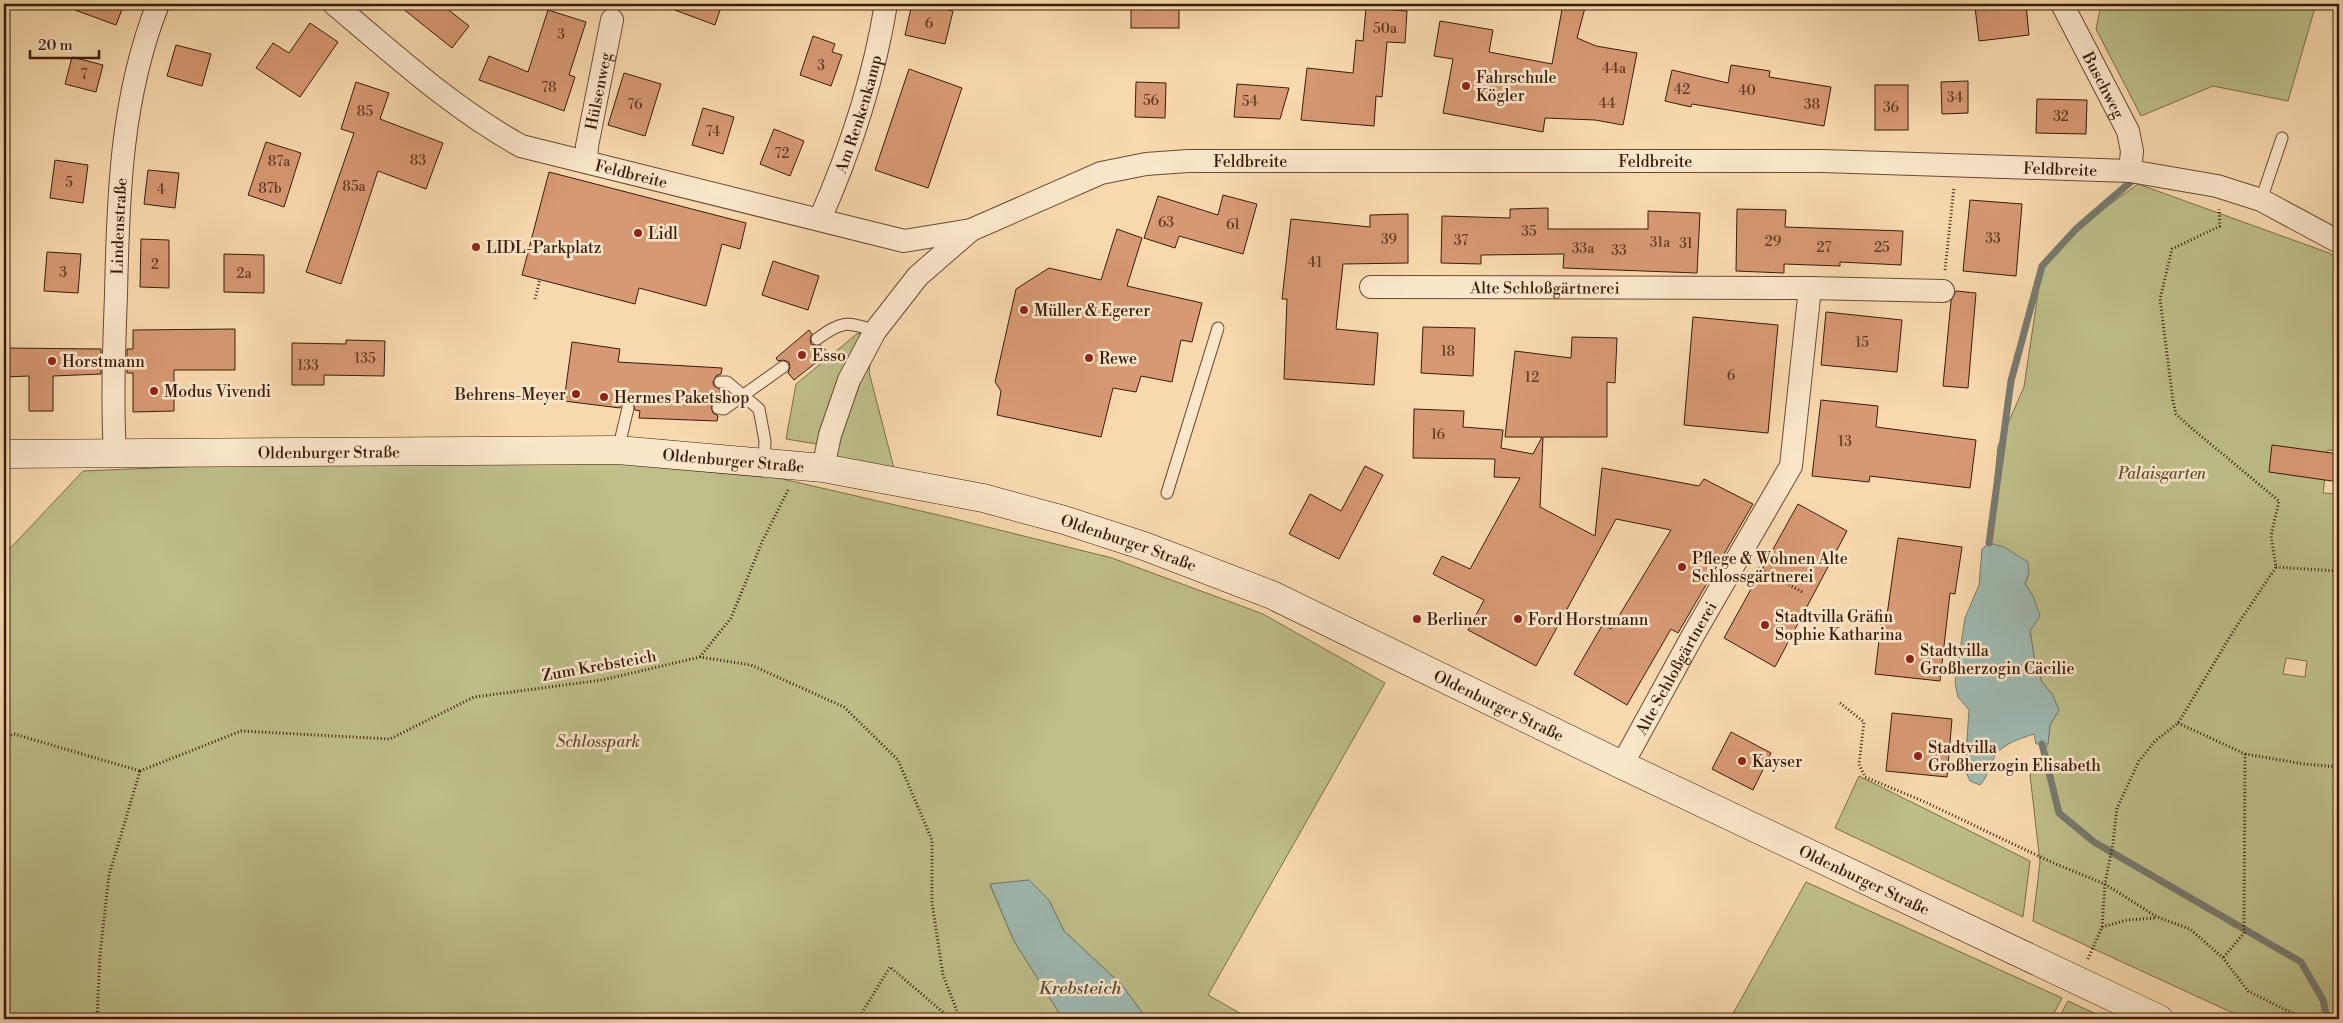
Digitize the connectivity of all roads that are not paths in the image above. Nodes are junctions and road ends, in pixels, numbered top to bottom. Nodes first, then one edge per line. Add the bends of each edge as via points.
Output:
1 (158, 4) edge
2 (334, 4) edge
3 (886, 4) edge
4 (2062, 4) edge
5 (612, 20) dead end
6 (2282, 138) dead end
7 (586, 162) junction
8 (2130, 171) junction
9 (2260, 200) junction
10 (820, 219) junction
11 (971, 230) junction
12 (2339, 242) edge
13 (1370, 287) dead end
14 (1810, 288) junction
15 (1943, 291) road end
16 (1218, 328) dead end
17 (875, 331) junction
18 (817, 339) dead end
19 (783, 367) dead end
20 (720, 382) dead end
21 (741, 395) junction
22 (628, 408) dead end
23 (718, 408) dead end
24 (618, 450) junction
25 (4, 454) edge
26 (115, 454) junction
27 (764, 462) junction
28 (812, 467) junction
29 (1168, 493) dead end
30 (1622, 764) junction
31 (2159, 1019) edge

1 - 26 street, Lindenstraße via 135,74 126,121 118,212
2 - 7 street, Feldbreite via 488,128 521,146
3 - 10 street, Am Renkenkamp via 879,47 863,104
4 - 8 street, Buschweg via 2128,131 2132,152
5 - 7 street, Hülsenweg
6 - 9 lane
7 - 10 street, Feldbreite
8 - 9 street, Feldbreite via 2217,186
8 - 11 street, Feldbreite via 1822,161 1188,161 1146,164 1101,173
9 - 12 street, Feldbreite
10 - 11 street, Feldbreite via 904,241
11 - 17 street, Feldbreite via 918,276
13 - 14 street, Alte Schloßgärtnerei
14 - 15 street, Alte Schloßgärtnerei
14 - 30 street, Alte Schloßgärtnerei via 1791,466
16 - 29 lane
17 - 18 lane via 850,322 832,328
17 - 28 street, Feldbreite via 849,380 830,435
19 - 21 lane
20 - 21 lane via 727,382
21 - 23 lane via 724,409
21 - 27 lane via 759,409 765,441
22 - 24 lane
24 - 26 street, Oldenburger Straße
24 - 27 street, Oldenburger Straße
25 - 26 street, Oldenburger Straße
27 - 28 street, Oldenburger Straße
28 - 30 street, Oldenburger Straße via 984,498 1144,546 1272,595
30 - 31 street, Oldenburger Straße

